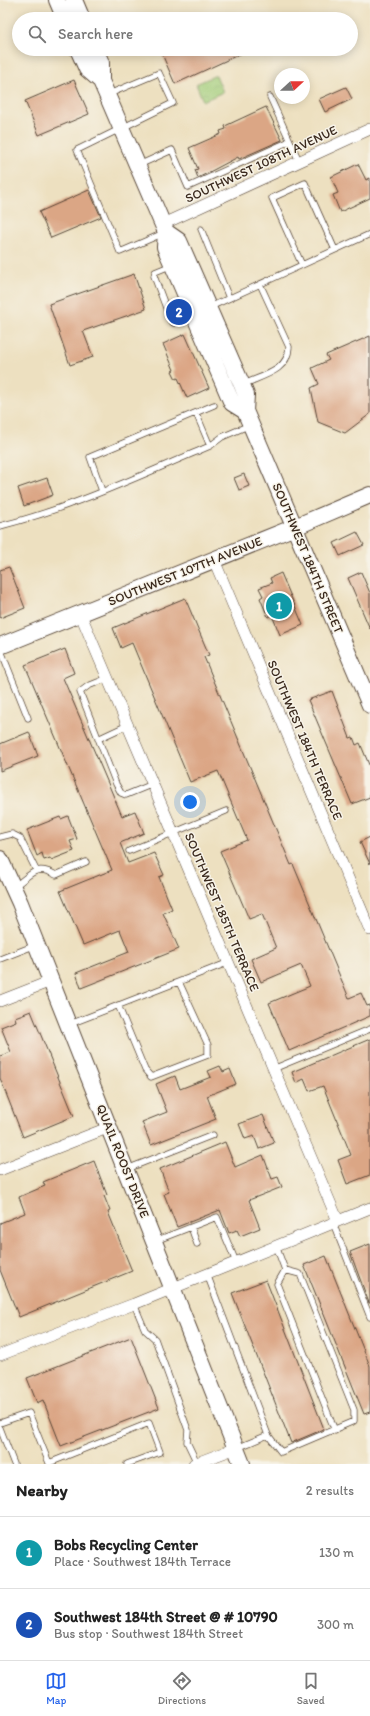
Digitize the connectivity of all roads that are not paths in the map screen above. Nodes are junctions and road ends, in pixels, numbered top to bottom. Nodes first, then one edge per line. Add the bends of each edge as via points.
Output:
1 (57, 0) edge
2 (74, 0) edge
3 (62, 12) edge
4 (79, 12) edge
5 (81, 56) edge
6 (98, 56) edge
7 (104, 88) junction
8 (270, 97) dead end
9 (122, 129) junction
10 (370, 129) edge
11 (290, 141) junction
12 (299, 161) junction
13 (137, 165) junction
14 (165, 228) junction
15 (200, 229) dead end
16 (370, 234) edge
17 (335, 250) junction
18 (172, 265) junction
19 (302, 265) junction
20 (260, 284) junction
21 (229, 298) junction
22 (208, 308) junction
23 (194, 316) junction
24 (242, 385) junction
25 (214, 405) dead end
26 (196, 413) junction
27 (248, 418) junction
28 (210, 446) junction
29 (102, 492) junction
30 (370, 494) edge
31 (0, 526) edge
32 (295, 527) junction
33 (214, 560) junction
34 (80, 614) junction
35 (0, 647) edge
36 (108, 678) junction
37 (370, 705) edge
38 (28, 718) dead end
39 (128, 725) junction
40 (98, 739) junction
41 (153, 784) junction
42 (226, 811) dead end
43 (174, 832) junction
44 (0, 837) edge
45 (129, 851) dead end
46 (0, 860) edge
47 (86, 862) dead end
48 (36, 870) junction
49 (13, 887) junction
50 (370, 930) edge
51 (36, 945) junction
52 (1, 957) edge
53 (227, 963) junction
54 (51, 981) junction
55 (179, 982) junction
56 (0, 1001) edge
57 (118, 1005) junction
58 (68, 1025) junction
59 (370, 1030) edge
60 (273, 1069) junction
61 (110, 1127) junction
62 (213, 1134) dead end
63 (127, 1169) junction
64 (0, 1170) edge
65 (370, 1208) edge
66 (335, 1222) junction
67 (191, 1227) junction
68 (155, 1241) junction
69 (197, 1244) dead end
70 (276, 1246) junction
71 (236, 1262) junction
72 (285, 1270) junction
73 (207, 1274) junction
74 (174, 1288) junction
75 (134, 1304) junction
76 (370, 1317) edge
77 (0, 1354) edge
78 (0, 1423) edge
79 (0, 1428) edge
80 (335, 1431) junction
81 (268, 1435) junction
82 (236, 1448) junction
83 (196, 1463) edge
84 (14, 1464) edge
85 (127, 1464) edge
86 (242, 1464) edge

1 - 3 main road
2 - 4 main road
5 - 7 main road, SOUTHWEST 184TH STREET via 87,69
6 - 7 main road, SOUTHWEST 184TH STREET
7 - 9 main road, SOUTHWEST 184TH STREET
7 - 9 lane via 159,73 173,103
8 - 11 lane
9 - 13 main road, SOUTHWEST 184TH STREET
9 - 14 lane via 77,150 120,252
10 - 12 street, SOUTHWEST 108TH AVENUE
11 - 12 lane
11 - 13 lane via 188,187 172,150
12 - 14 street, SOUTHWEST 108TH AVENUE
13 - 14 main road, SOUTHWEST 184TH STREET
14 - 18 main road, SOUTHWEST 184TH STREET via 165,247
14 - 22 main road, SOUTHWEST 184TH STREET via 179,241
15 - 21 lane
16 - 17 lane
17 - 19 lane
17 - 19 lane via 305,183 272,198
18 - 23 main road, SOUTHWEST 184TH STREET
18 - 23 lane via 155,272 154,276 170,321 178,323
19 - 20 lane
20 - 21 lane
20 - 24 lane via 287,342 289,356 285,364 277,369
21 - 22 lane
22 - 24 main road, SOUTHWEST 184TH STREET
23 - 27 main road, SOUTHWEST 184TH STREET via 232,403
24 - 27 main road, SOUTHWEST 184TH STREET via 246,395
25 - 26 lane
26 - 28 lane
26 - 29 lane via 90,457
27 - 28 lane
27 - 32 main road, SOUTHWEST 184TH STREET
28 - 29 lane
29 - 31 lane via 30,519
30 - 32 main road, SOUTHWEST 107TH AVENUE
32 - 33 main road, SOUTHWEST 107TH AVENUE
32 - 37 main road, SOUTHWEST 184TH STREET
33 - 34 main road, SOUTHWEST 107TH AVENUE
33 - 50 street, SOUTHWEST 184TH TERRACE
34 - 35 main road, SOUTHWEST 107TH AVENUE
34 - 36 street, SOUTHWEST 185TH TERRACE
35 - 38 lane
36 - 39 street, SOUTHWEST 185TH TERRACE
36 - 40 lane via 80,692
39 - 40 lane
39 - 41 street, SOUTHWEST 185TH TERRACE
40 - 41 lane via 121,793 126,795
41 - 43 street, SOUTHWEST 185TH TERRACE
42 - 43 lane
43 - 45 lane
43 - 53 street, SOUTHWEST 185TH TERRACE
44 - 48 lane via 12,834 20,838
46 - 49 main road, QUAIL ROOST DRIVE
47 - 48 lane via 56,875 44,869
48 - 49 lane
49 - 51 main road, QUAIL ROOST DRIVE
51 - 52 lane
51 - 54 main road, QUAIL ROOST DRIVE
53 - 55 lane
53 - 60 street, SOUTHWEST 185TH TERRACE
54 - 56 street
54 - 58 main road, QUAIL ROOST DRIVE
55 - 57 lane
55 - 57 lane via 208,1045 208,1055 151,1077 145,1070
57 - 58 lane
58 - 61 main road, QUAIL ROOST DRIVE
59 - 60 lane
60 - 66 street, SOUTHWEST 185TH TERRACE
61 - 63 main road, QUAIL ROOST DRIVE
61 - 64 street
62 - 63 lane
63 - 68 main road, QUAIL ROOST DRIVE
65 - 66 street
66 - 70 street
66 - 76 lane
67 - 68 lane
67 - 69 lane
67 - 71 lane via 217,1217
68 - 74 main road, QUAIL ROOST DRIVE
70 - 71 street
70 - 72 lane
71 - 73 street
72 - 80 lane via 276,1284
72 - 80 lane via 300,1274 354,1410 354,1421
73 - 74 street
73 - 81 lane
74 - 75 street
74 - 82 main road, QUAIL ROOST DRIVE
75 - 77 street
75 - 83 lane via 145,1330 156,1339 188,1430 187,1442
78 - 85 lane via 29,1413 49,1463 149,1423 160,1452
79 - 84 lane
80 - 81 lane via 281,1452
81 - 82 lane
82 - 83 street
82 - 86 main road, QUAIL ROOST DRIVE

